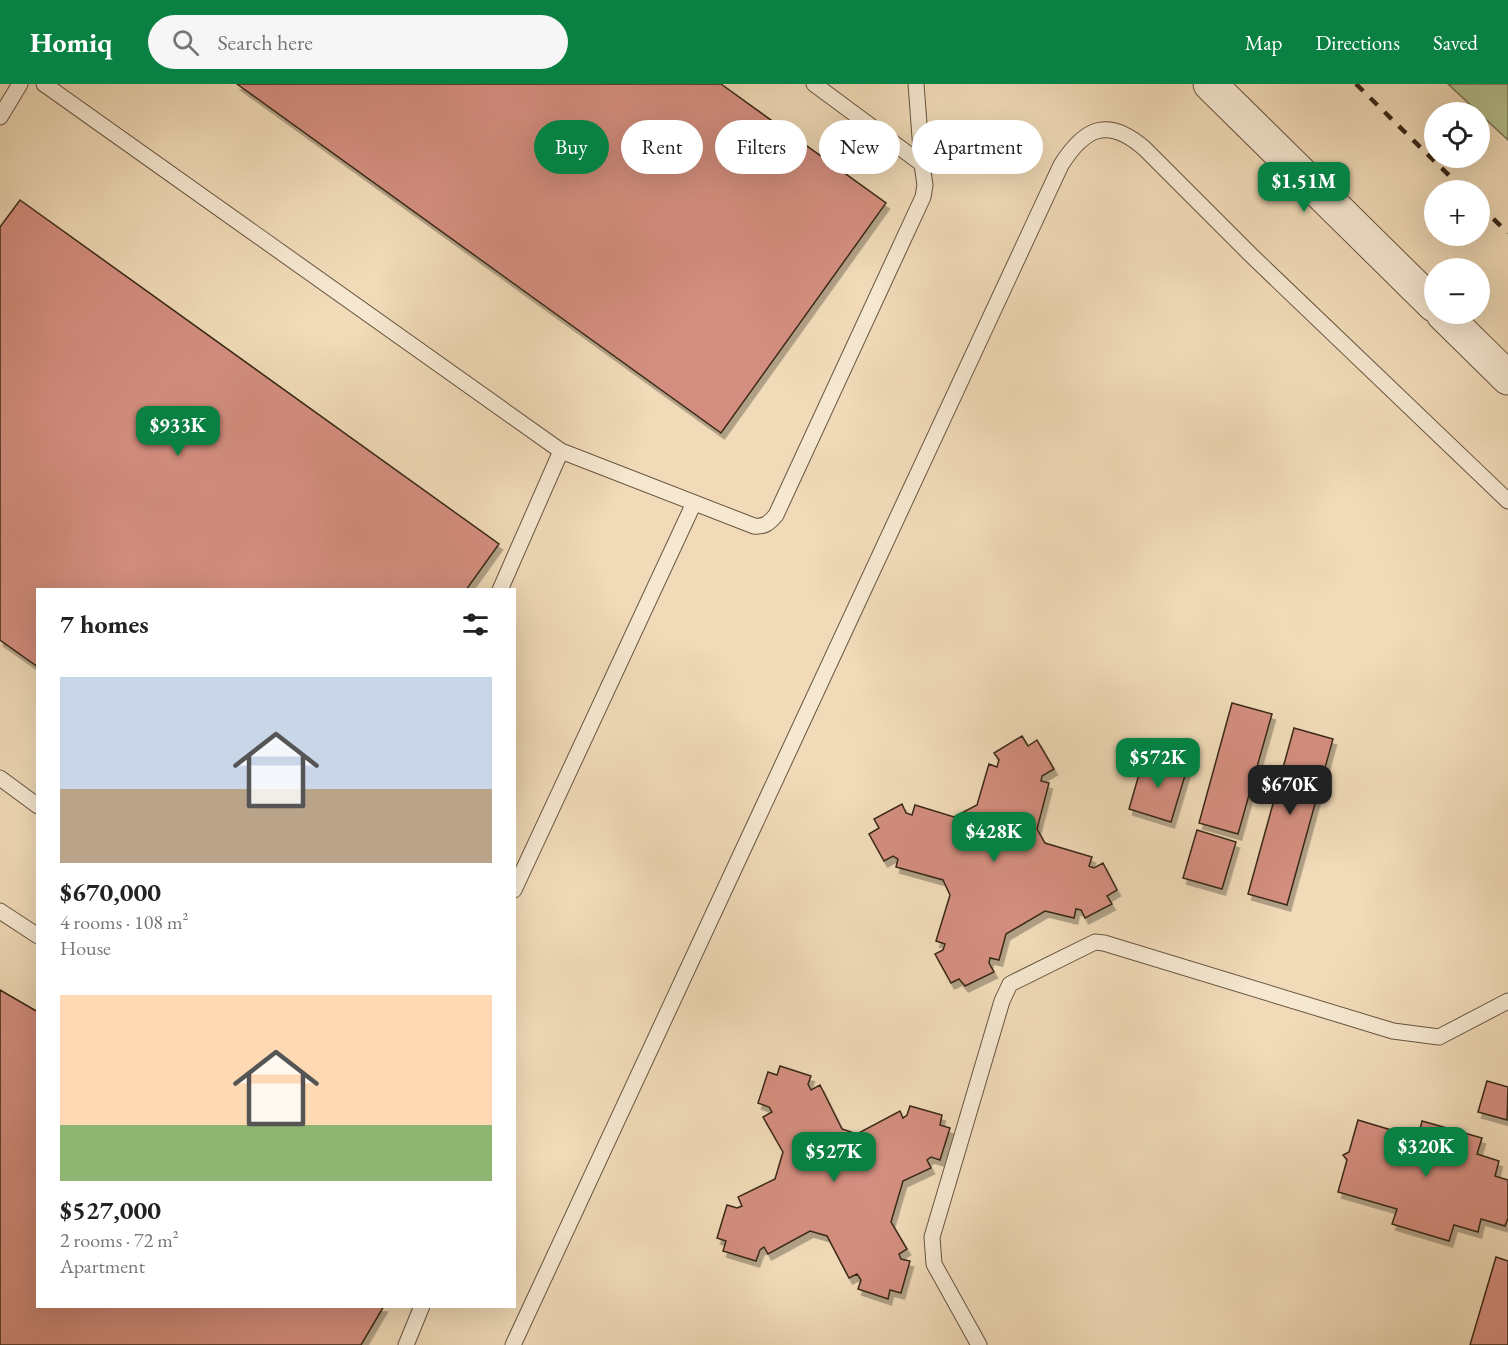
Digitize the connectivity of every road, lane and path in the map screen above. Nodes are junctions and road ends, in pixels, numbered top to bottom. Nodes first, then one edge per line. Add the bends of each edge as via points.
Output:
1 (20, 84) edge
2 (44, 84) edge
3 (814, 84) edge
4 (916, 84) edge
5 (1210, 84) edge
6 (0, 117) edge
7 (919, 120) edge
8 (912, 157) edge
9 (923, 174) edge
10 (1424, 295) edge
11 (1453, 324) edge
12 (1508, 378) edge
13 (561, 451) junction
14 (1508, 501) edge
15 (694, 503) junction
16 (501, 588) edge
17 (0, 778) edge
18 (36, 805) edge
19 (516, 886) edge
20 (0, 911) edge
21 (36, 935) edge
22 (1508, 1001) edge
23 (421, 1308) edge
24 (405, 1345) edge
25 (513, 1345) edge
26 (978, 1345) edge

1 - 6 lane
2 - 13 lane
3 - 8 lane
4 - 7 lane
5 - 10 street
9 - 15 lane via 923,197 776,515 766,525 754,526
11 - 12 street
13 - 15 lane
13 - 16 lane
14 - 25 lane via 1128,134 1091,132 1071,148
15 - 19 lane
17 - 18 lane
20 - 21 lane
22 - 26 lane via 1439,1037 1393,1031 1104,942 1095,942 1010,984 932,1237 934,1264
23 - 24 lane

